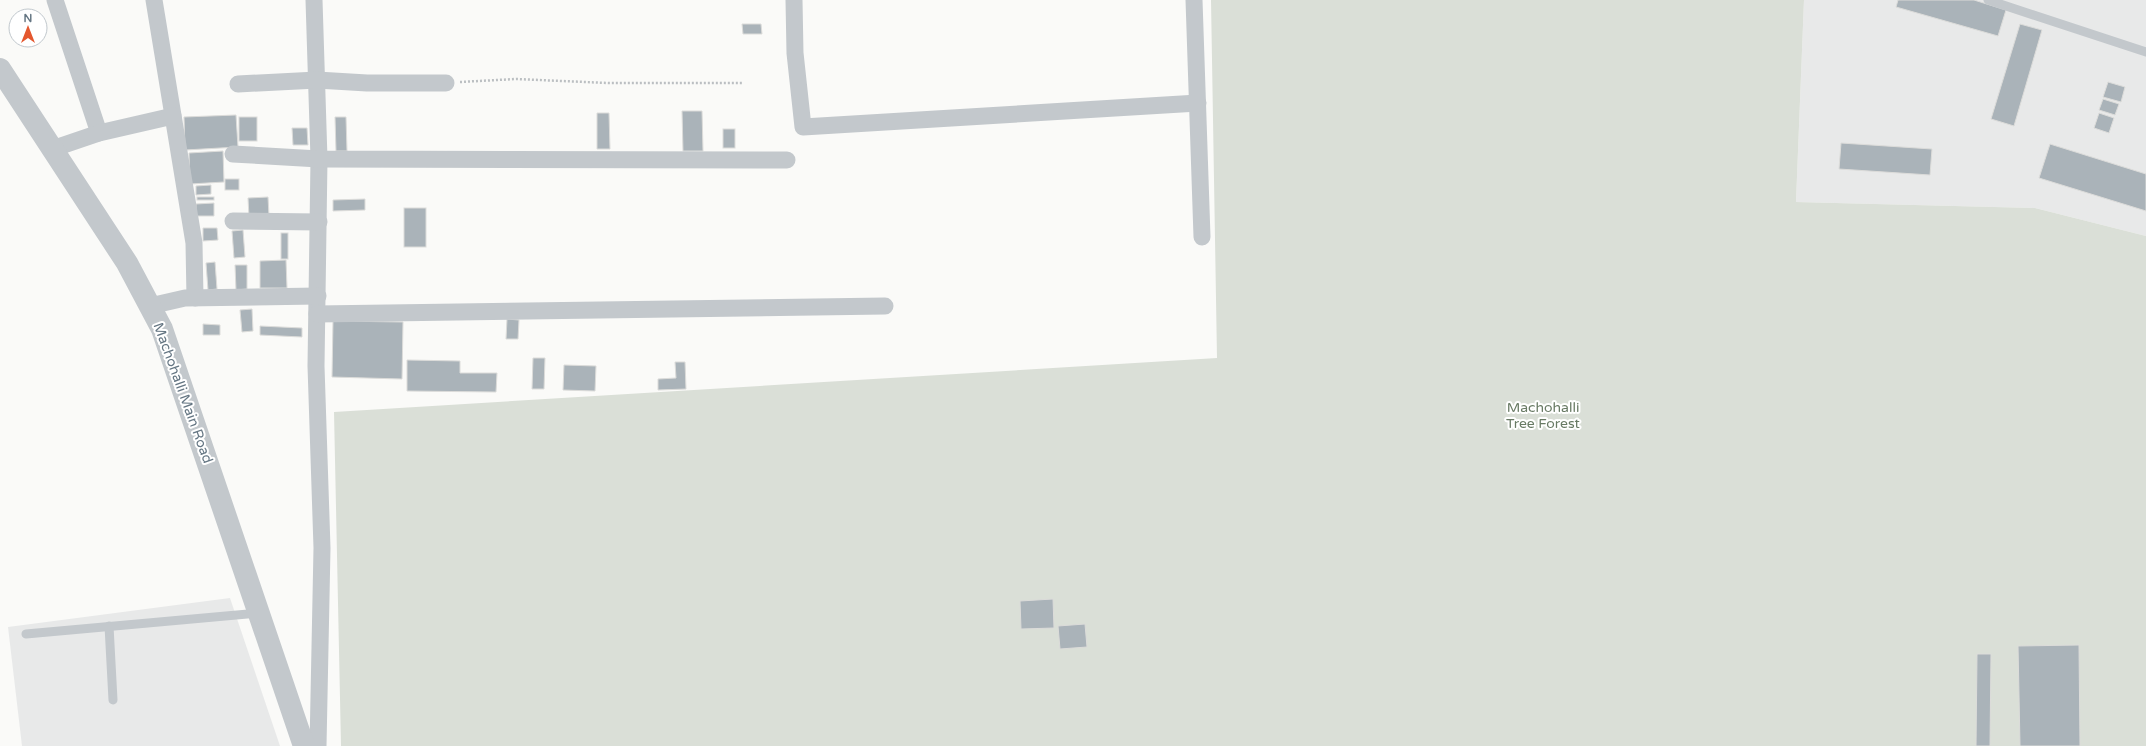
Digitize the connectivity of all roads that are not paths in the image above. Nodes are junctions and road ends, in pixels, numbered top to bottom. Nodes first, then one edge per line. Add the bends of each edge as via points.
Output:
1 (55, 0) edge
2 (154, 0) edge
3 (314, 0) edge
4 (794, 0) edge
5 (1194, 0) edge
6 (1988, 0) edge
7 (2146, 52) edge
8 (0, 69) edge
9 (316, 80) junction
10 (446, 82) road end
11 (238, 84) dead end
12 (1198, 103) junction
13 (173, 116) junction
14 (99, 133) junction
15 (52, 148) junction
16 (233, 154) dead end
17 (319, 158) junction
18 (787, 160) dead end
19 (233, 221) dead end
20 (318, 222) junction
21 (1202, 237) dead end
22 (318, 296) junction
23 (195, 298) junction
24 (150, 306) junction
25 (885, 306) dead end
26 (317, 314) junction
27 (259, 612) junction
28 (109, 626) junction
29 (26, 634) dead end
30 (114, 700) dead end
31 (304, 746) edge
32 (318, 746) edge

1 - 14 street
2 - 13 street
3 - 9 street
4 - 12 street via 795,54 803,127
5 - 12 street
6 - 7 lane
8 - 15 street, Machohalli Main Road
9 - 10 street
9 - 11 street
9 - 17 street
12 - 21 street
13 - 14 street
13 - 23 street via 194,243
14 - 15 street
15 - 24 street, Machohalli Main Road via 127,263
16 - 17 street
17 - 18 street
17 - 20 street
19 - 20 street
20 - 22 street
22 - 23 street
22 - 26 street
23 - 24 street
24 - 27 street, Machohalli Main Road via 162,329
25 - 26 street
26 - 32 street via 316,366 322,548
27 - 28 lane
27 - 31 street, Machohalli Main Road
28 - 29 lane
28 - 30 lane

